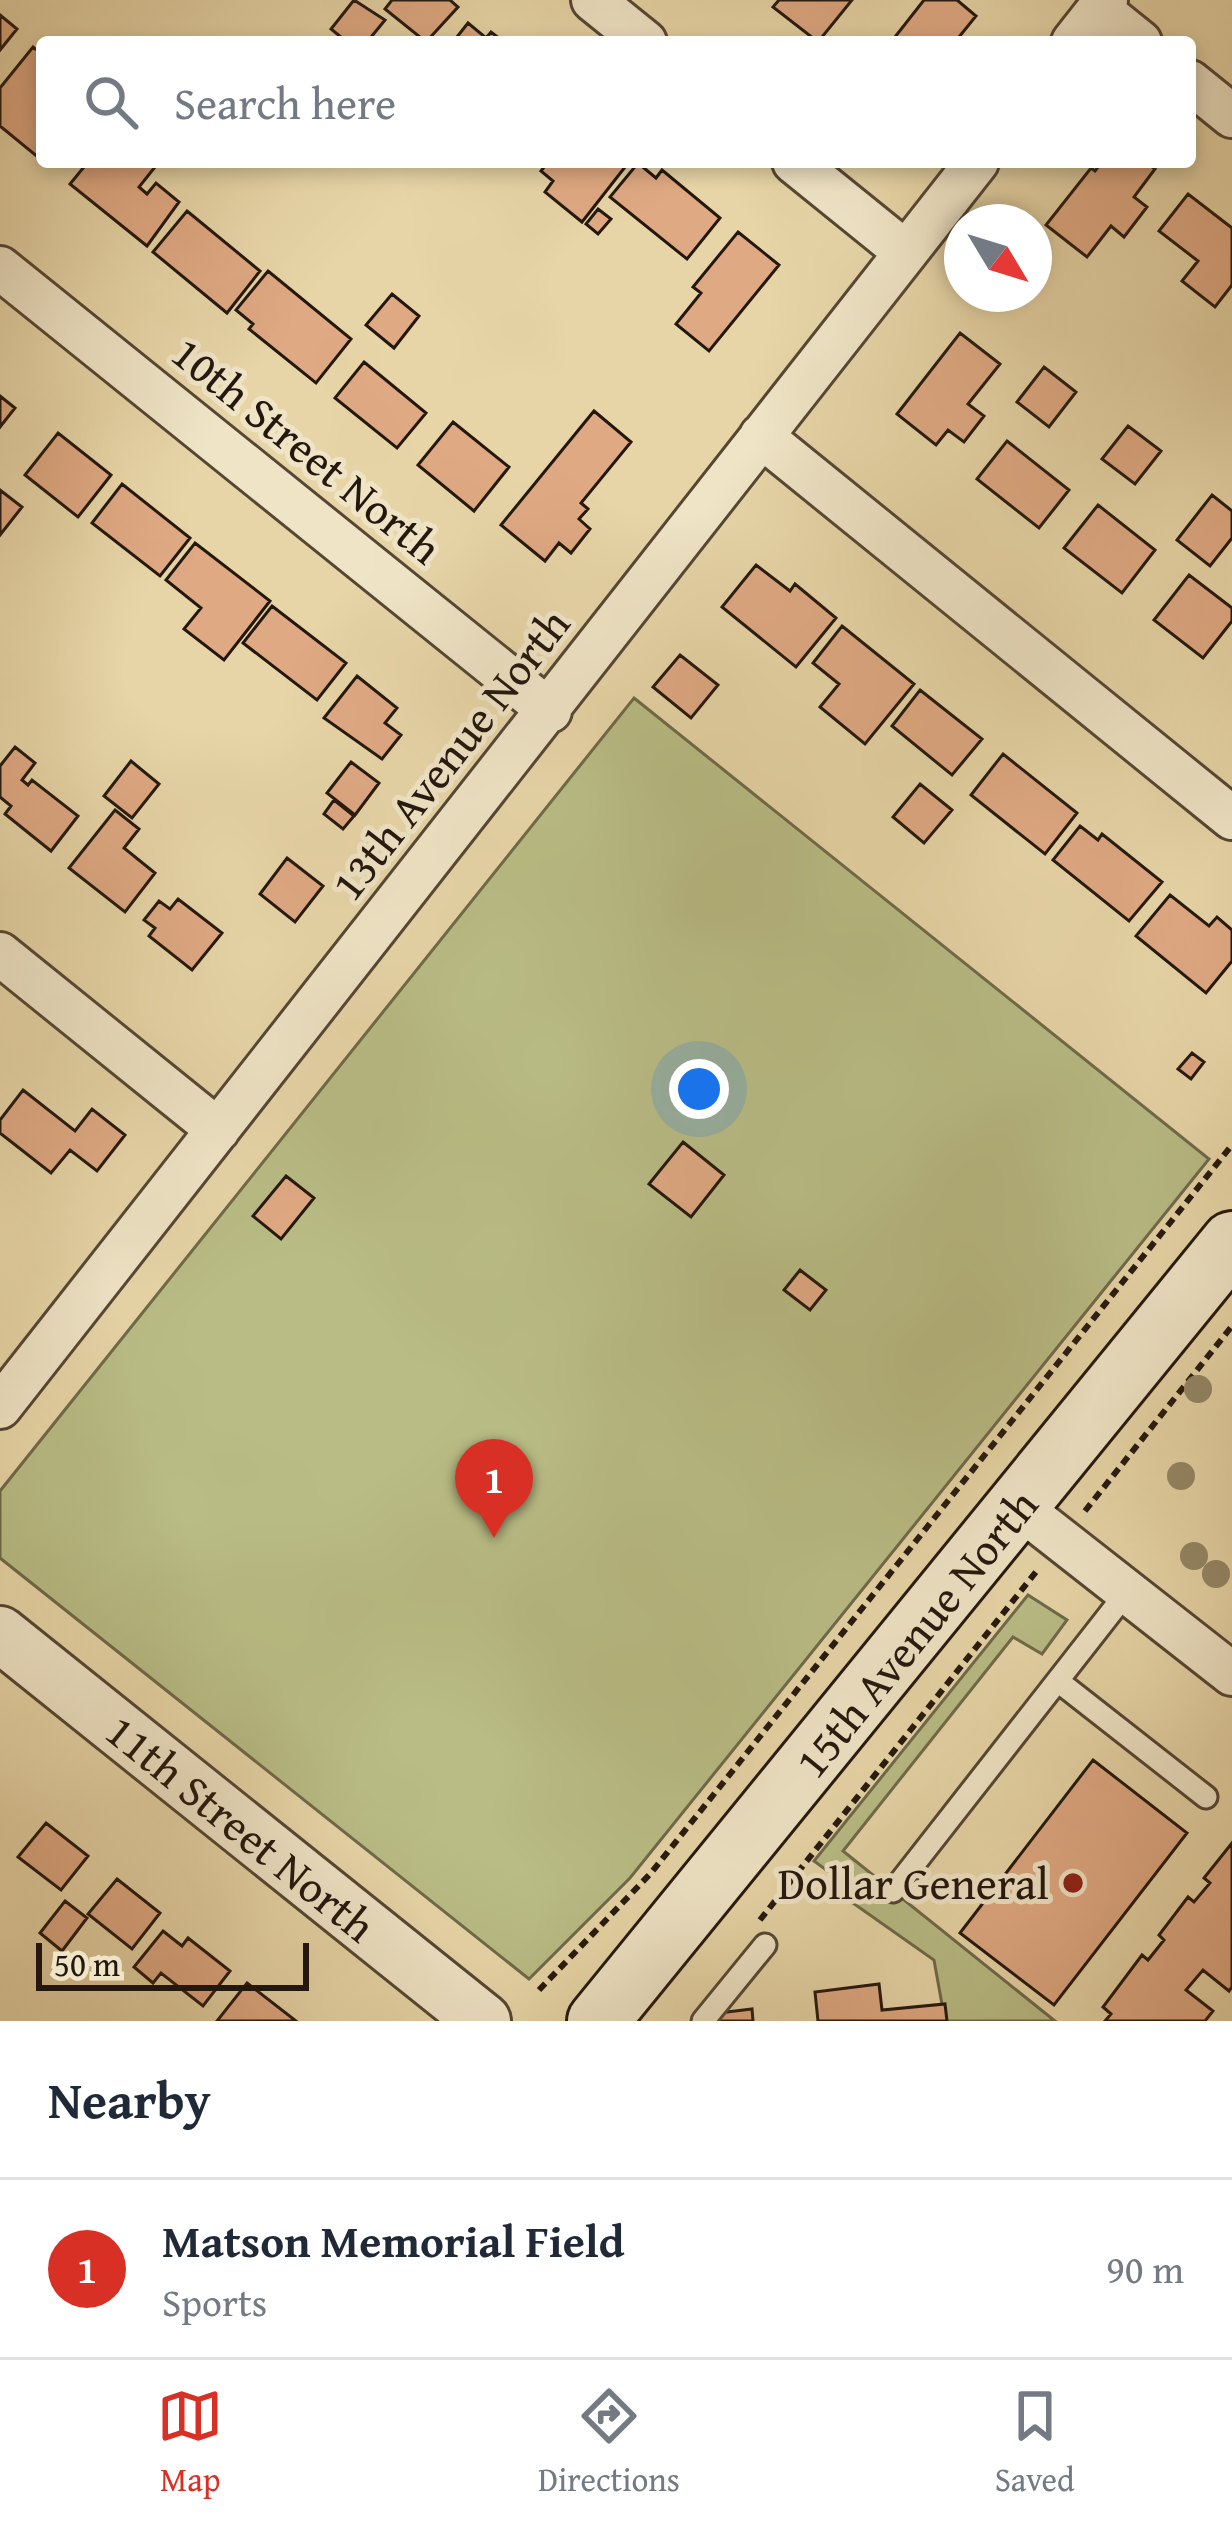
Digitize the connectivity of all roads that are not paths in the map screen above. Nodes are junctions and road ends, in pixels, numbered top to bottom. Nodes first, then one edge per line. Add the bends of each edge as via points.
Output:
1 (593, 0) edge
2 (1093, 17) edge
3 (638, 36) edge
4 (1129, 36) edge
5 (1196, 87) edge
6 (1232, 116) edge
7 (801, 168) edge
8 (971, 168) edge
9 (904, 251) junction
10 (0, 268) edge
11 (760, 436) junction
12 (550, 711) junction
13 (1232, 818) edge
14 (0, 954) edge
15 (218, 1130) junction
16 (1232, 1243) edge
17 (0, 1407) edge
18 (1040, 1524) junction
19 (1126, 1592) junction
20 (0, 1634) edge
21 (1232, 1674) edge
22 (1058, 1681) junction
23 (1206, 1797) dead end
24 (893, 1891) dead end
25 (758, 1939) road end
26 (483, 2021) edge
27 (598, 2021) edge
28 (703, 2021) edge

1 - 3 street
2 - 4 street
5 - 6 street
7 - 9 street
8 - 9 street, 13th Avenue North
9 - 11 street, 13th Avenue North
10 - 12 street, 10th Street North
11 - 12 street, 13th Avenue North
11 - 13 street
12 - 15 street, 13th Avenue North
14 - 15 street
15 - 17 street, 13th Avenue North
16 - 18 main road, 15th Avenue North
18 - 19 street
18 - 27 main road, 15th Avenue North
19 - 21 street
19 - 22 lane
20 - 26 street, 11th Street North
22 - 23 lane
22 - 24 lane
25 - 28 lane

